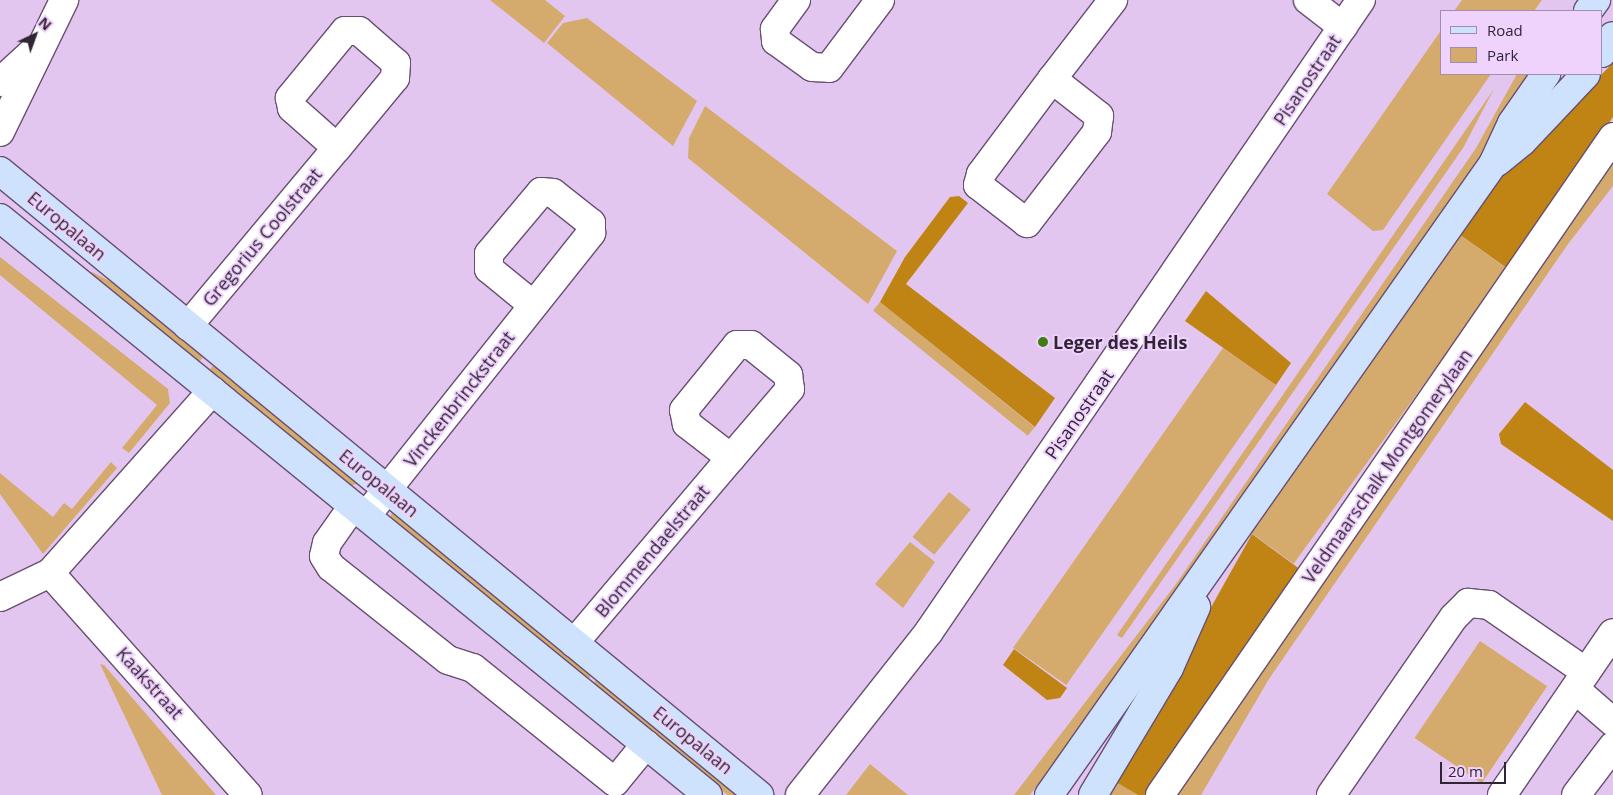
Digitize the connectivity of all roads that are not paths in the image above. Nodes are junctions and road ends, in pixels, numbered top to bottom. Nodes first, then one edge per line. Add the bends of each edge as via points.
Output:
1 (64, 0) edge
2 (796, 0) edge
3 (880, 0) edge
4 (1113, 0) edge
5 (1308, 0) edge
6 (1361, 0) edge
7 (1343, 27) junction
8 (1613, 36) edge
9 (39, 46) junction
10 (1603, 51) edge
11 (1545, 75) edge
12 (1585, 75) edge
13 (1052, 79) junction
14 (0, 82) edge
15 (0, 132) edge
16 (1613, 137) edge
17 (336, 148) dead end
18 (1493, 164) junction
19 (0, 171) edge
20 (0, 218) edge
21 (533, 305) dead end
22 (188, 326) junction
23 (212, 391) junction
24 (731, 458) dead end
25 (387, 490) junction
26 (360, 511) junction
27 (1214, 565) junction
28 (50, 573) junction
29 (0, 597) edge
30 (1613, 634) edge
31 (574, 643) junction
32 (1581, 680) junction
33 (1613, 722) edge
34 (646, 744) junction
35 (1613, 746) edge
36 (248, 795) edge
37 (708, 795) edge
38 (759, 795) edge
39 (800, 795) edge
40 (1049, 795) edge
41 (1093, 795) edge
42 (1160, 795) edge
43 (1331, 795) edge
44 (1502, 795) edge
45 (1576, 795) edge

1 - 9 street
2 - 3 street via 775,28 776,41 812,67 829,68
4 - 13 street
5 - 7 street
6 - 7 street, Pisanostraat
7 - 39 street, Pisanostraat via 928,633
8 - 10 main road
9 - 14 street
9 - 15 street
11 - 18 main road via 1512,124
12 - 18 main road via 1522,142
13 - 13 street via 981,174 978,185 1027,223 1097,132 1099,116
16 - 42 street, Veldmaarschalk Montgomerylaan
17 - 22 street, Gregorius Coolstraat
18 - 27 main road
19 - 22 main road, Europalaan
20 - 23 main road, Europalaan
21 - 25 street, Vinckenbrinckstraat
22 - 25 main road, Europalaan
23 - 26 main road, Europalaan
23 - 28 street
24 - 31 street, Blommendaelstraat
25 - 26 street, Vinckenbrinckstraat
25 - 31 main road, Europalaan
26 - 34 main road, Europalaan
26 - 34 street, Vinckenbrinckstraat via 326,543 324,556 331,566 448,660 473,668 615,782
27 - 40 main road
27 - 41 main road via 1169,668
28 - 29 street
28 - 36 street, Kaakstraat
30 - 32 street
31 - 38 main road, Europalaan
32 - 33 street
32 - 43 street via 1489,605 1468,603 1454,617
32 - 44 street
34 - 37 main road, Europalaan
35 - 45 street

